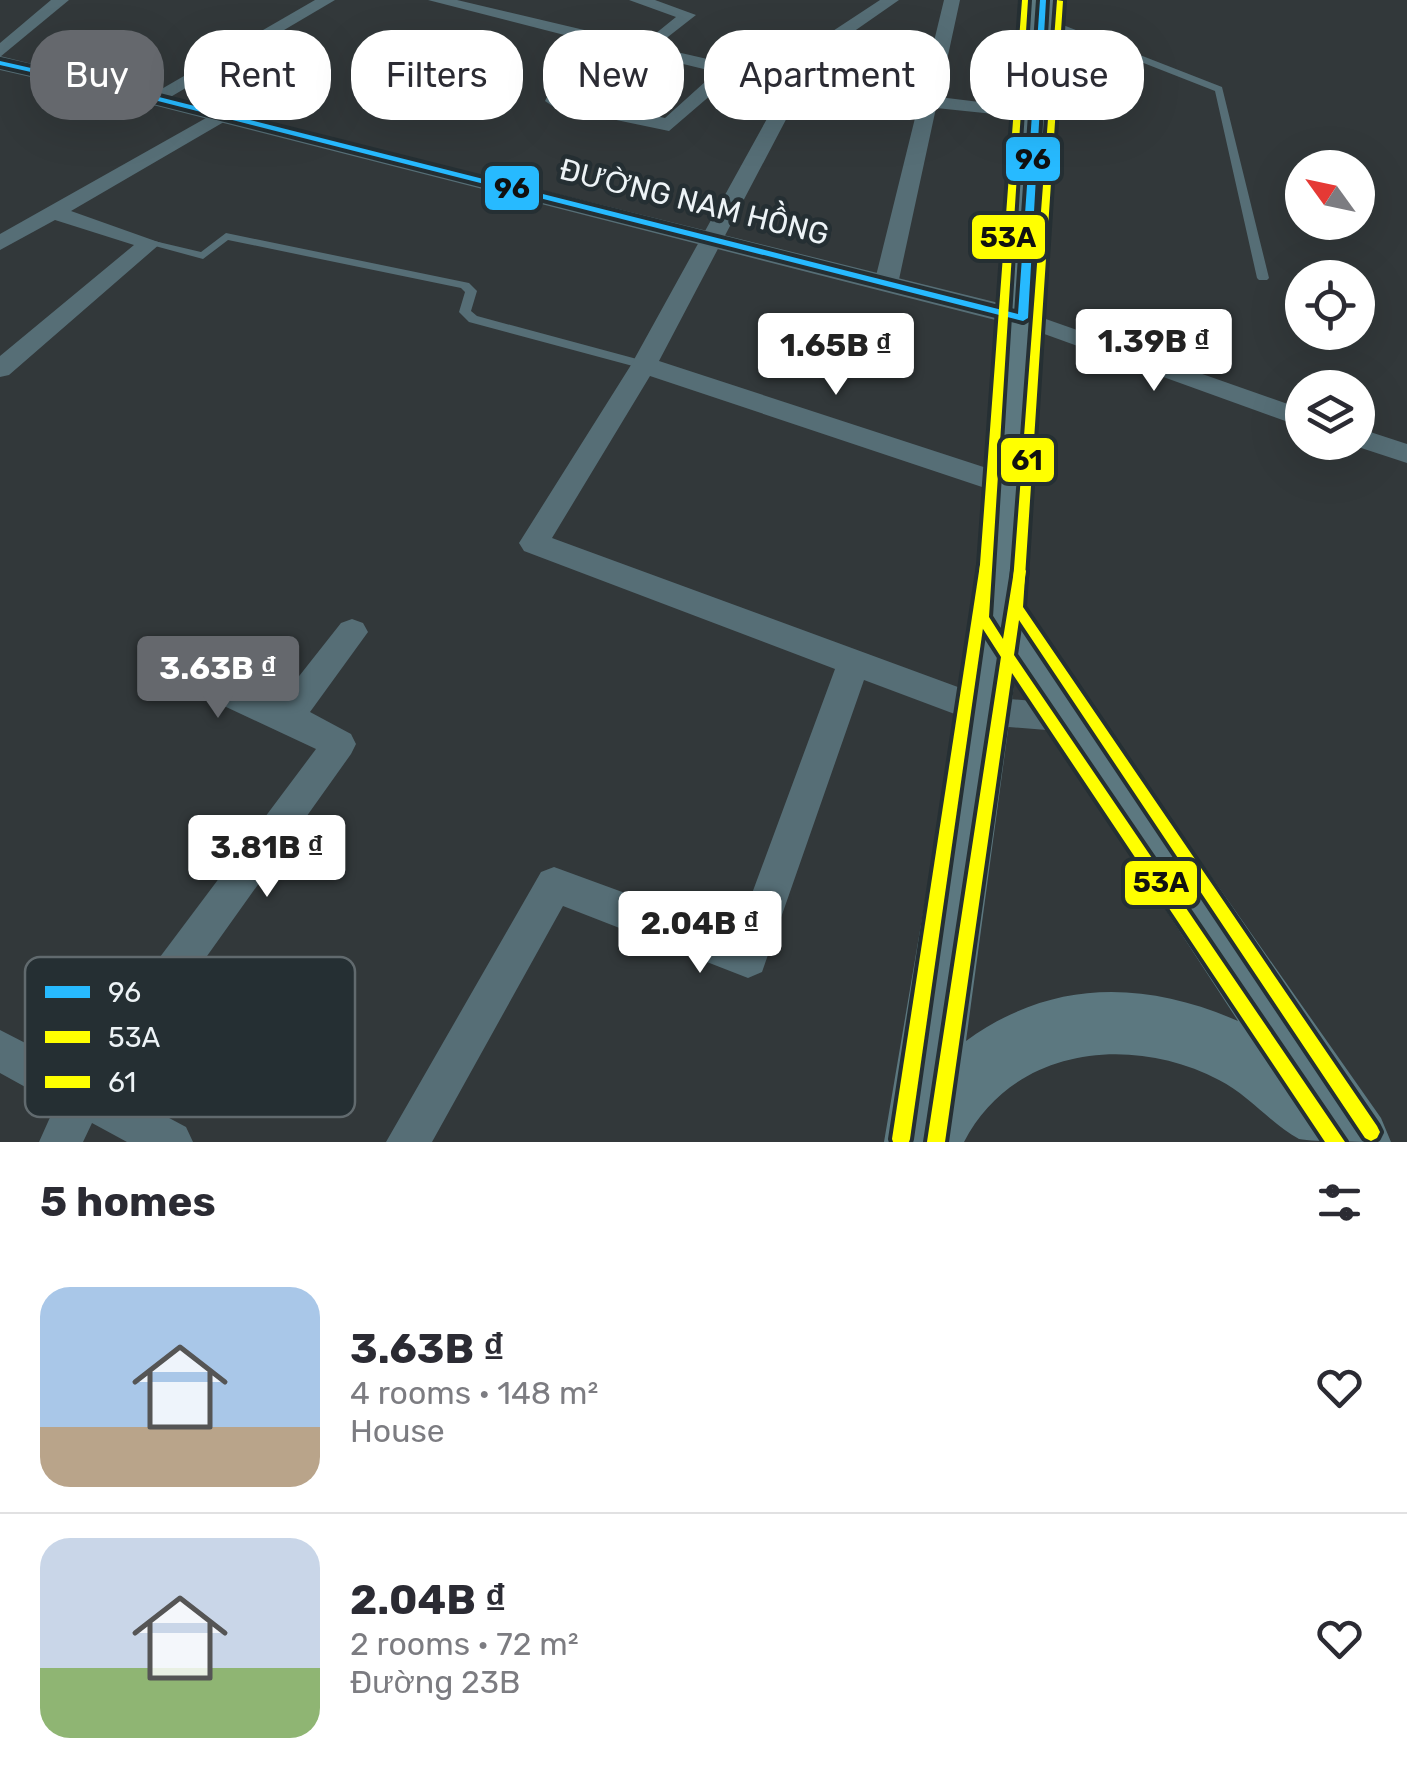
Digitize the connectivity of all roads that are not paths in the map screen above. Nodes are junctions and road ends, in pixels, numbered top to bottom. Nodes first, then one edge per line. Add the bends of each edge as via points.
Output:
1 (62, 0) edge
2 (327, 0) edge
3 (436, 0) edge
4 (637, 0) edge
5 (891, 0) edge
6 (952, 0) edge
7 (1042, 10) edge
8 (567, 30) edge
9 (666, 30) edge
10 (845, 30) edge
11 (945, 30) edge
12 (0, 52) edge
13 (0, 63) edge
14 (30, 70) edge
15 (164, 92) edge
16 (704, 93) edge
17 (684, 111) edge
18 (213, 120) edge
19 (242, 120) edge
20 (645, 120) edge
21 (674, 120) edge
22 (775, 120) edge
23 (924, 120) edge
24 (1036, 120) edge
25 (55, 213) junction
26 (710, 240) junction
27 (0, 243) edge
28 (150, 243) junction
29 (1263, 278) dead end
30 (886, 284) junction
31 (1024, 318) junction
32 (644, 364) junction
33 (0, 369) edge
34 (1285, 412) edge
35 (1375, 443) edge
36 (1407, 454) edge
37 (1010, 486) junction
38 (1000, 613) junction
39 (352, 632) dead end
40 (854, 662) junction
41 (173, 668) dead end
42 (984, 711) junction
43 (287, 717) junction
44 (1071, 718) junction
45 (183, 957) edge
46 (0, 1052) edge
47 (25, 1065) edge
48 (72, 1117) edge
49 (125, 1117) edge
50 (61, 1142) edge
51 (171, 1142) edge
52 (408, 1142) edge
53 (918, 1142) edge
54 (928, 1142) edge
55 (1353, 1142) edge

1 - 12 street
2 - 15 street
3 - 8 street
4 - 9 street via 688,15
5 - 10 street
6 - 11 street
7 - 29 lane via 1219,89
13 - 14 street, ĐƯỜNG NAM HỒNG
16 - 17 street
18 - 25 street
19 - 26 street, ĐƯỜNG NAM HỒNG
20 - 21 street
22 - 26 street
23 - 30 street
24 - 31 main road
25 - 27 street
25 - 28 street
26 - 30 street, ĐƯỜNG NAM HỒNG
26 - 32 street
28 - 32 lane via 203,256 226,236 465,285 471,291 466,312 473,319
28 - 33 street
30 - 31 street, ĐƯỜNG NAM HỒNG
31 - 34 street
31 - 37 main road
32 - 37 street
32 - 40 street via 534,543
35 - 36 street
37 - 38 main road
38 - 42 main road
38 - 44 main road
39 - 43 street
40 - 42 street
40 - 52 street via 748,958 554,886
41 - 43 street
42 - 44 street
42 - 53 main road
43 - 45 street via 338,744
44 - 55 main road
46 - 47 street
48 - 50 street
49 - 51 street
54 - 55 main road via 951,1098 999,1052 1058,1025 1124,1019 1209,1038 1294,1088

